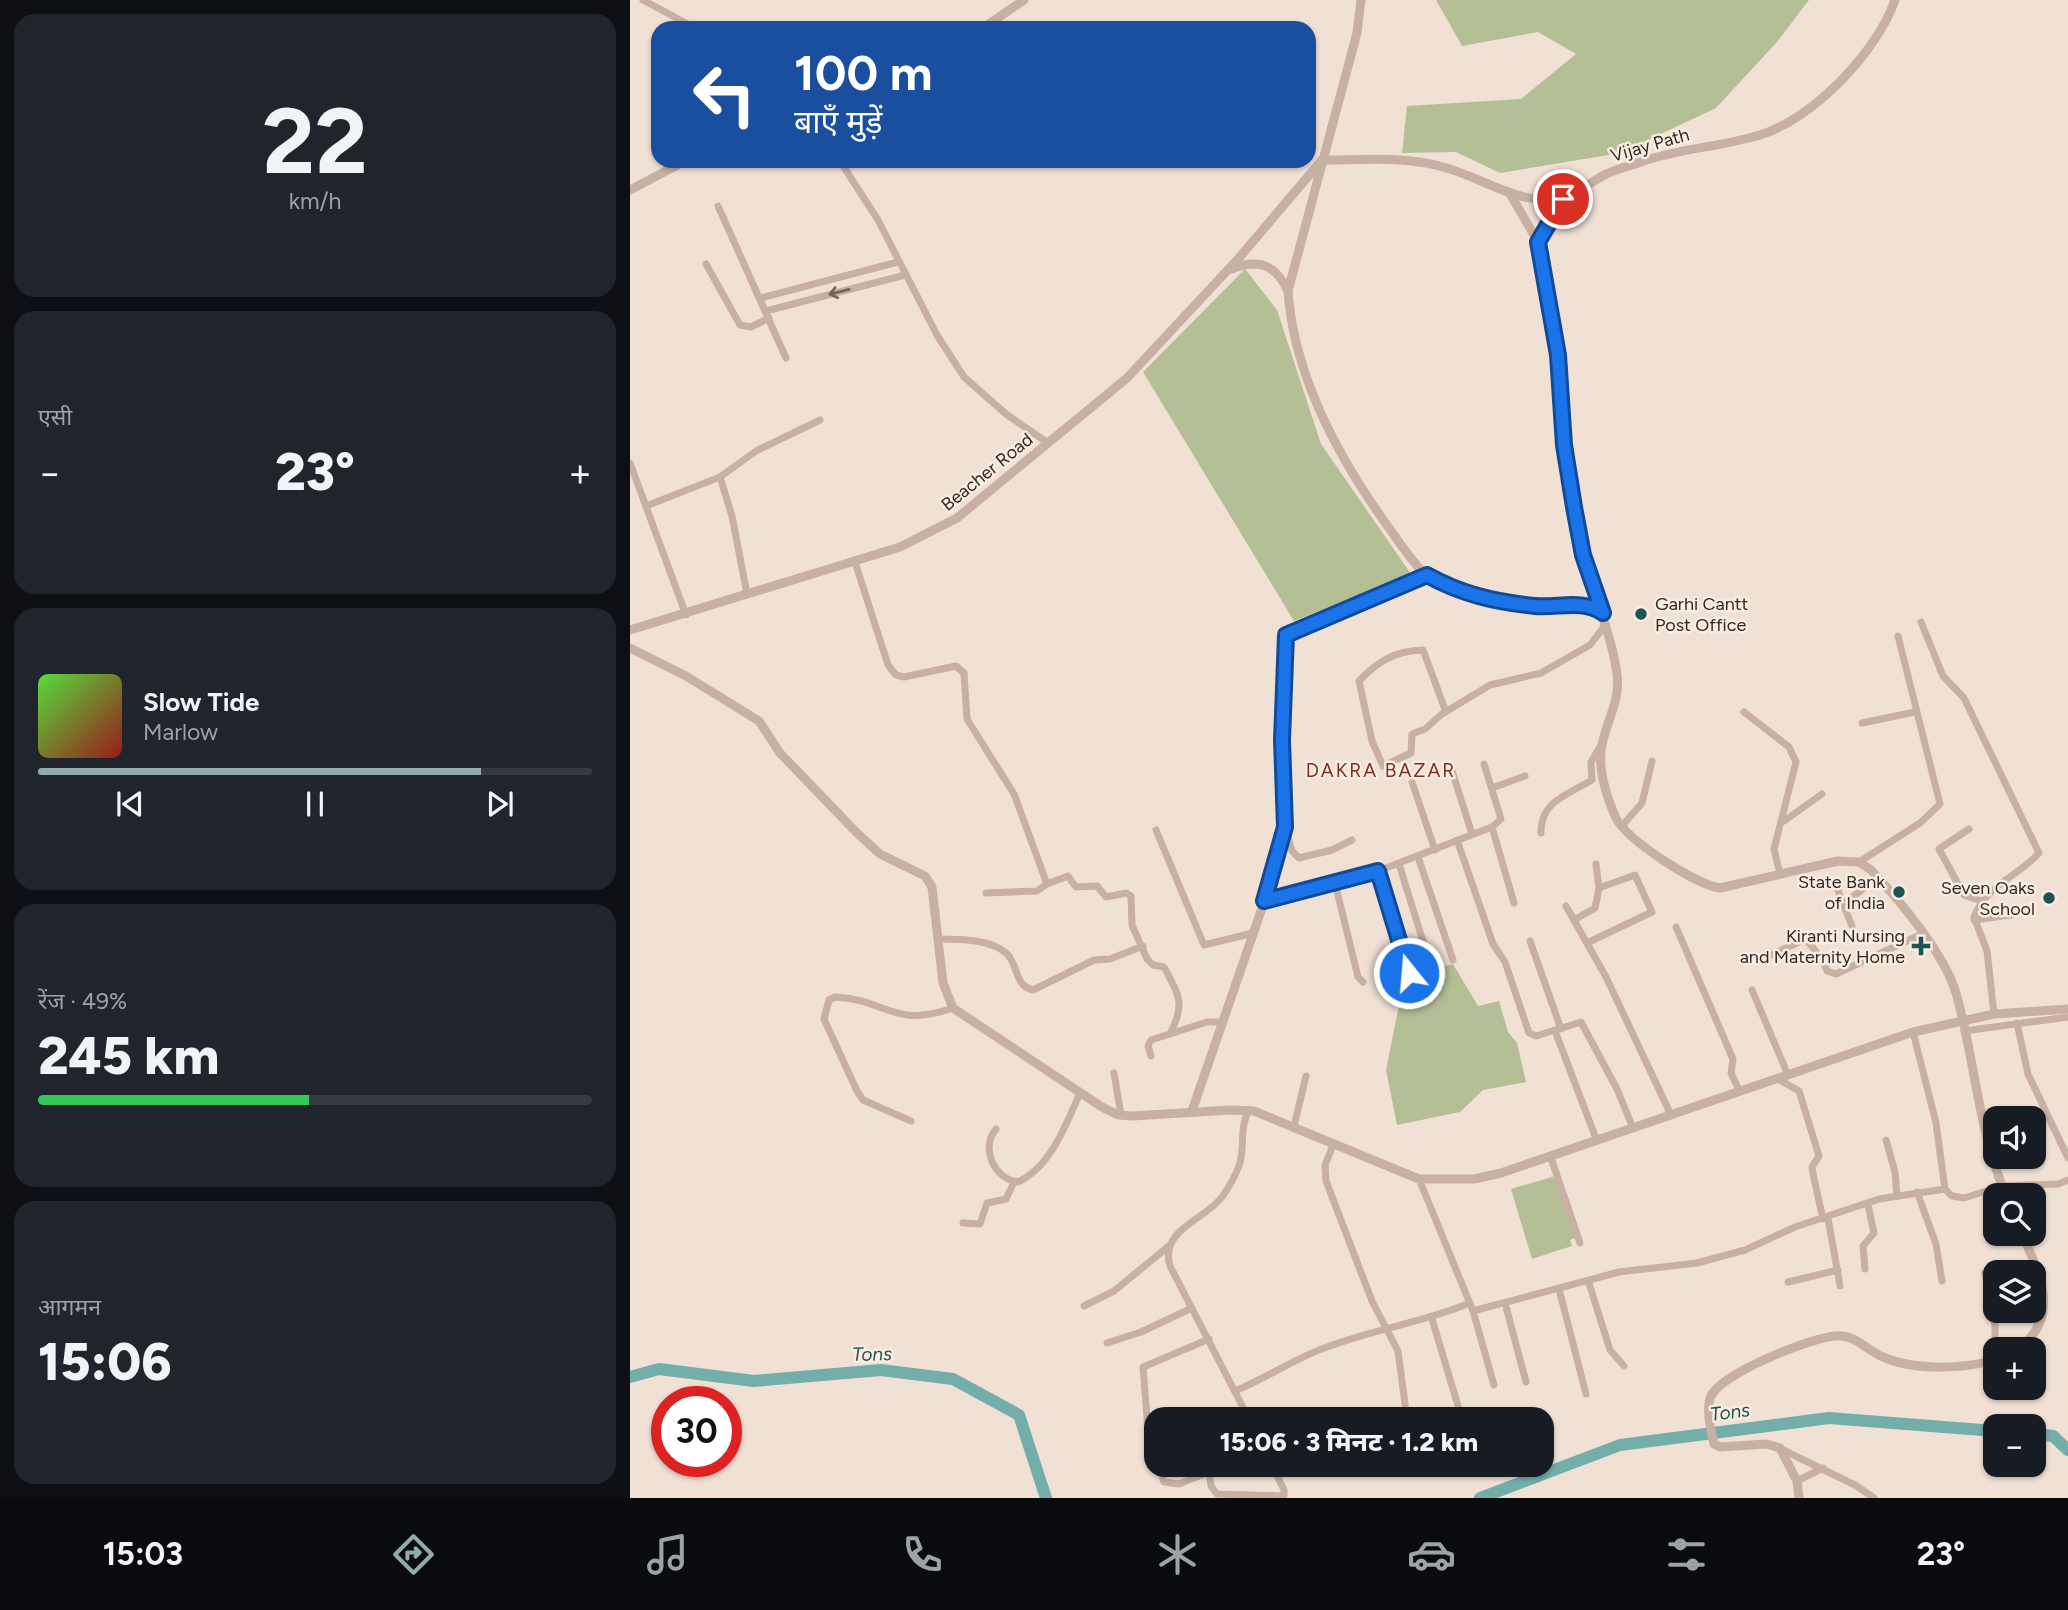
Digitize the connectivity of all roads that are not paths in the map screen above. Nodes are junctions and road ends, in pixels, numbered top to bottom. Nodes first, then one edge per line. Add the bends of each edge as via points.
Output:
1 (643, 0) edge
2 (1024, 0) edge
3 (1361, 0) edge
4 (1895, 0) edge
5 (682, 21) edge
6 (993, 21) edge
7 (1322, 160) junction
8 (1316, 167) edge
9 (672, 168) edge
10 (845, 168) edge
11 (1315, 168) edge
12 (630, 190) edge
13 (1509, 191) junction
14 (1563, 199) junction
15 (718, 206) dead end
16 (1538, 242) junction
17 (898, 262) junction
18 (706, 264) dead end
19 (1227, 271) junction
20 (905, 275) junction
21 (1288, 291) junction
22 (761, 298) junction
23 (768, 315) junction
24 (786, 358) dead end
25 (820, 420) dead end
26 (1048, 443) junction
27 (630, 463) edge
28 (720, 477) junction
29 (646, 506) junction
30 (855, 562) junction
31 (1427, 575) junction
32 (747, 594) junction
33 (1603, 613) junction
34 (686, 615) junction
35 (1921, 622) dead end
36 (1606, 624) junction
37 (630, 631) edge
38 (1898, 636) dead end
39 (630, 648) edge
40 (1446, 712) junction
41 (1744, 712) dead end
42 (1915, 712) junction
43 (1862, 723) dead end
44 (1604, 742) junction
45 (1652, 761) dead end
46 (1484, 764) dead end
47 (1452, 771) dead end
48 (1525, 776) dead end
49 (1412, 782) dead end
50 (1492, 788) junction
51 (1822, 794) dead end
52 (1784, 821) junction
53 (1622, 826) junction
54 (1285, 827) junction
55 (1492, 827) junction
56 (1969, 829) dead end
57 (1156, 830) dead end
58 (1541, 833) dead end
59 (1472, 834) junction
60 (1352, 840) dead end
61 (1457, 840) junction
62 (1435, 850) junction
63 (1418, 856) junction
64 (1859, 862) junction
65 (1399, 864) junction
66 (1596, 864) dead end
67 (1378, 871) junction
68 (1780, 874) junction
69 (1878, 878) junction
70 (1335, 883) junction
71 (1047, 884) junction
72 (1599, 888) junction
73 (1838, 890) dead end
74 (986, 893) dead end
75 (1264, 901) junction
76 (1981, 901) junction
77 (1514, 903) dead end
78 (1843, 904) junction
79 (1566, 906) dead end
80 (2011, 915) dead end
81 (1574, 920) junction
82 (1974, 920) junction
83 (1852, 926) dead end
84 (1676, 928) dead end
85 (1253, 933) junction
86 (1922, 934) junction
87 (938, 939) junction
88 (1530, 941) dead end
89 (1587, 943) junction
90 (1143, 946) junction
91 (1767, 957) dead end
92 (1454, 960) dead end
93 (1431, 967) dead end
94 (1409, 973) dead end
95 (1363, 982) dead end
96 (1752, 990) dead end
97 (953, 1008) junction
98 (2068, 1009) edge
99 (1994, 1014) junction
100 (2068, 1017) edge
101 (1962, 1020) junction
102 (1222, 1022) junction
103 (2017, 1023) junction
104 (1558, 1030) junction
105 (1964, 1031) junction
106 (1171, 1032) junction
107 (1913, 1032) junction
108 (1151, 1056) dead end
109 (1114, 1073) dead end
110 (1306, 1076) dead end
111 (1783, 1077) junction
112 (1740, 1092) junction
113 (1080, 1093) junction
114 (1192, 1111) junction
115 (1249, 1111) junction
116 (1121, 1115) junction
117 (1671, 1115) junction
118 (911, 1121) dead end
119 (1294, 1126) junction
120 (1633, 1128) junction
121 (996, 1129) dead end
122 (1886, 1140) dead end
123 (1597, 1142) junction
124 (1334, 1143) junction
125 (1551, 1158) junction
126 (2068, 1158) edge
127 (1419, 1179) junction
128 (2068, 1180) edge
129 (1014, 1182) junction
130 (2000, 1183) edge
131 (2046, 1186) edge
132 (1945, 1189) junction
133 (1917, 1192) junction
134 (1983, 1195) edge
135 (1897, 1196) junction
136 (1868, 1205) junction
137 (1826, 1218) junction
138 (963, 1223) dead end
139 (1580, 1243) dead end
140 (1169, 1246) junction
141 (2026, 1246) edge
142 (1865, 1269) dead end
143 (1838, 1270) junction
144 (1588, 1280) junction
145 (1942, 1281) dead end
146 (1787, 1282) dead end
147 (1840, 1286) dead end
148 (1559, 1289) junction
149 (1505, 1303) junction
150 (1084, 1306) dead end
151 (1472, 1307) junction
152 (1192, 1308) junction
153 (1432, 1319) junction
154 (1387, 1328) junction
155 (2033, 1337) edge
156 (1209, 1339) junction
157 (1107, 1343) dead end
158 (1983, 1363) edge
159 (1624, 1366) dead end
160 (1526, 1381) dead end
161 (1494, 1385) dead end
162 (1235, 1391) junction
163 (1586, 1394) dead end
164 (1146, 1407) edge
165 (1243, 1407) edge
166 (1405, 1407) edge
167 (1458, 1407) edge
168 (1780, 1448) junction
169 (1823, 1468) junction
170 (1163, 1477) edge
171 (1194, 1477) edge
172 (1210, 1477) edge
173 (1278, 1477) edge
174 (1797, 1481) junction
175 (1799, 1498) edge
176 (1874, 1498) edge

1 - 5 street
2 - 6 street
3 - 7 street via 1357,33
4 - 14 street, Vijay Path via 1880,32 1805,114 1761,135 1656,156 1608,173
7 - 8 street, Beacher Road
7 - 13 street via 1416,160
7 - 21 street
9 - 12 street
10 - 17 street
11 - 19 street, Beacher Road
13 - 14 street
13 - 16 street
14 - 16 street
15 - 22 street
16 - 33 street via 1558,355 1574,507 1583,555
17 - 20 street
17 - 22 street
18 - 23 street via 740,325 751,327
19 - 21 street via 1244,264 1272,269 1280,274
19 - 26 street, Beacher Road via 1126,378
20 -> 23 street
20 - 26 street via 964,377
21 - 31 street via 1306,371 1332,441 1372,504
22 - 23 street
23 - 24 street
25 - 28 street via 756,452
26 - 30 street, Beacher Road via 957,518 900,547
27 - 29 street
28 - 29 street
28 - 32 street
29 - 34 street
30 - 32 street, Beacher Road
30 - 71 street via 888,666 896,675 956,666 964,673 967,719 1014,793
31 - 33 street via 1482,599 1537,606 1587,605
31 - 54 street via 1286,635
32 - 34 street, Beacher Road
33 - 36 street
34 - 37 street, Beacher Road
35 - 76 street via 1942,676 1962,694 2039,853
36 - 40 street via 1590,645 1541,673 1490,685
36 - 44 street via 1618,699
38 - 42 street
39 - 87 street via 759,721 780,753 880,854 925,876 932,887
40 - 40 street via 1412,734 1411,753 1382,766 1359,681 1387,657 1404,650 1423,650
41 - 52 street via 1794,754 1794,778
42 - 43 street
42 - 64 street via 1939,806
44 - 53 street via 1601,774
44 - 58 street via 1592,758 1592,780 1551,805
45 - 53 street via 1642,803
46 - 50 street
47 - 59 street
48 - 50 street
49 - 62 street
50 - 55 street via 1501,819
51 - 52 street
52 - 68 street via 1774,849
53 - 68 street via 1671,864 1712,887
54 - 60 street via 1298,858
54 - 75 street
55 - 59 street
55 - 77 street
56 - 76 street via 1938,849 1964,895
57 - 85 street via 1204,945
59 - 61 street
61 - 62 street
61 - 104 street via 1527,1030 1535,1036
62 - 63 street
63 - 65 street
63 - 92 street
64 - 68 street via 1838,861
64 - 69 street
65 - 67 street
65 - 93 street
66 - 72 street
67 - 70 street
67 - 94 street
69 - 78 street
69 - 86 street
70 - 75 street
70 - 95 street via 1357,978
71 - 74 street via 1037,891
71 - 90 street via 1068,877 1076,887 1097,886 1106,897 1130,894 1132,925
72 - 81 street via 1595,908
72 - 89 street via 1635,875 1652,912
73 - 78 street
75 - 85 street
76 - 82 street
78 - 83 street
79 - 81 street
80 - 82 street
81 - 89 street
82 - 99 street via 1987,951
84 - 112 street via 1733,1059 1731,1073
85 - 102 street
86 - 91 street via 1836,974 1828,971 1805,939
86 - 101 street via 1943,963
87 - 90 street via 986,944 1006,953 1015,974 1033,990 1094,960
87 - 97 street via 943,982
88 - 104 street
89 - 117 street
90 - 106 street via 1149,963 1164,967 1179,994 1179,1014
96 - 111 street
97 - 113 street
97 - 118 street via 928,1017 904,1016 835,997 825,1010 827,1027 863,1100
98 - 99 street
99 - 101 street
100 - 103 street
101 - 105 street
101 - 107 street
102 - 106 street
102 - 114 street
103 - 105 street
103 - 126 street via 2028,1074
104 - 120 street via 1584,1025
104 - 123 street
105 - 130 street
106 - 108 street via 1149,1041
107 - 111 street
107 - 132 street via 1936,1124
109 - 116 street
110 - 119 street
111 - 112 street
111 - 137 street via 1799,1091 1817,1145 1819,1156 1812,1174
112 - 117 street
113 - 116 street
113 - 129 street via 1061,1135 1035,1171
114 - 115 street
114 - 116 street
115 - 119 street
115 - 140 street via 1241,1129 1240,1163 1221,1199 1185,1226
117 - 120 street
119 - 124 street
120 - 123 street
121 - 129 street via 988,1146 992,1164
122 - 135 street
123 - 125 street
124 - 127 street
124 - 154 street via 1325,1165 1326,1181 1366,1288
125 - 127 street via 1474,1179
125 - 139 street
127 - 151 street
128 - 131 street
129 - 138 street via 1006,1199 987,1203 980,1224
132 - 133 street
132 - 134 street via 1964,1198
133 - 135 street
133 - 145 street via 1936,1244
135 - 136 street
136 - 137 street
136 - 142 street via 1874,1233 1863,1246
137 - 143 street
137 - 144 street via 1745,1250 1697,1263 1633,1269
140 - 150 street via 1114,1291
140 - 152 street via 1170,1266
141 - 155 street via 2046,1299 2041,1325
143 - 146 street
143 - 147 street
144 - 148 street
144 - 159 street via 1610,1350
148 - 149 street
148 - 163 street
149 - 151 street
149 - 160 street
151 - 153 street
151 - 161 street
152 - 156 street
152 - 157 street
153 - 154 street
153 - 167 street
154 - 162 street via 1323,1348
154 - 166 street via 1398,1351
156 - 162 street
156 - 164 street via 1143,1367
158 - 168 street via 1900,1363 1853,1338 1834,1336 1777,1354 1714,1390 1709,1401 1713,1441 1720,1447 1766,1444
162 - 165 street
168 - 169 street
168 - 174 street
169 - 174 street
169 - 176 street
170 - 171 street via 1173,1484
172 - 173 street via 1217,1494 1284,1496
174 - 175 street

